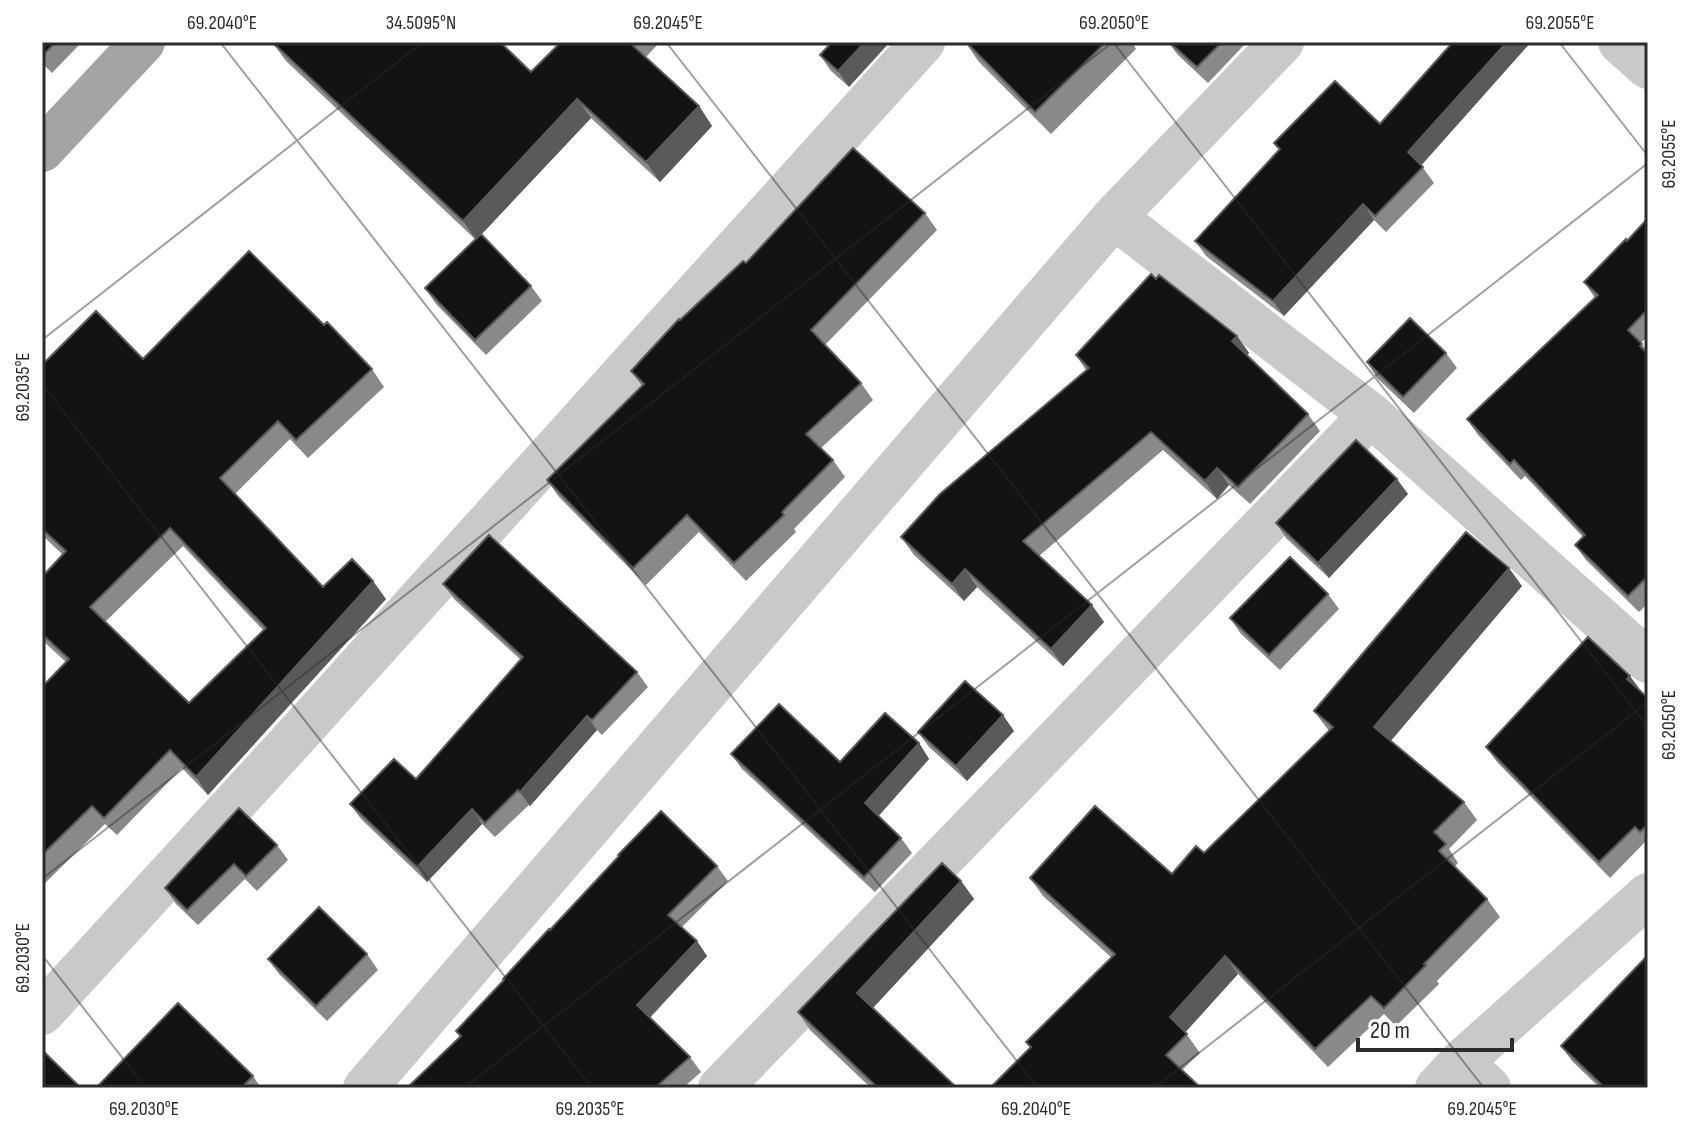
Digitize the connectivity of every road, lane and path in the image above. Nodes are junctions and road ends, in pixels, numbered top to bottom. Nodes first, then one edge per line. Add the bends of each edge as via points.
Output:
1 (143, 42) edge
2 (923, 42) edge
3 (1282, 42) edge
4 (1620, 42) edge
5 (1648, 67) edge
6 (42, 150) edge
7 (1114, 217) junction
8 (1371, 415) junction
9 (1648, 661) edge
10 (1648, 895) edge
11 (42, 1013) edge
12 (1462, 1079) edge
13 (365, 1088) edge
14 (720, 1088) edge

1 - 6 main road
2 - 11 street
3 - 7 street
4 - 5 street
7 - 8 street
7 - 13 street
8 - 9 street
8 - 14 street
10 - 12 street

